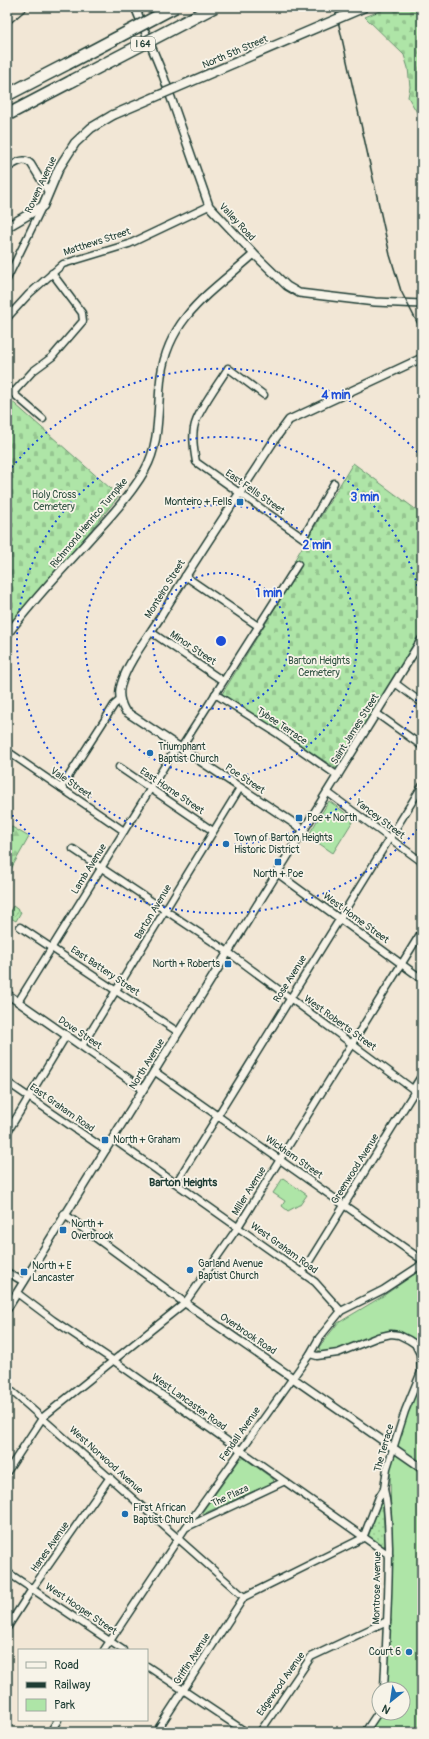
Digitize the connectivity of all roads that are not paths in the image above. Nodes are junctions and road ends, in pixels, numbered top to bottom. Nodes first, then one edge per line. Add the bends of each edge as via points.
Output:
1 (135, 7) edge
2 (175, 7) edge
3 (214, 7) edge
4 (365, 7) edge
5 (7, 95) edge
6 (7, 115) edge
7 (112, 115) joint
8 (7, 168) edge
9 (48, 192) junction
10 (43, 206) junction
11 (209, 206) junction
12 (8, 224) edge
13 (254, 254) junction
14 (52, 273) junction
15 (7, 279) edge
16 (422, 304) edge
17 (7, 318) edge
18 (422, 358) edge
19 (7, 388) edge
20 (13, 393) junction
21 (264, 395) dead end
22 (43, 419) dead end
23 (334, 483) dead end
24 (240, 493) junction
25 (298, 564) dead end
26 (185, 576) junction
27 (258, 626) junction
28 (151, 632) junction
29 (7, 635) edge
30 (422, 638) edge
31 (223, 681) junction
32 (395, 683) junction
33 (215, 694) junction
34 (120, 700) junction
35 (422, 703) edge
36 (376, 713) junction
37 (422, 746) edge
38 (179, 747) junction
39 (7, 751) edge
40 (119, 767) dead end
41 (338, 776) junction
42 (422, 786) edge
43 (61, 788) junction
44 (240, 788) junction
45 (151, 789) junction
46 (327, 792) junction
47 (304, 830) junction
48 (124, 831) junction
49 (213, 831) junction
50 (389, 839) junction
51 (73, 848) dead end
52 (422, 862) edge
53 (102, 868) junction
54 (277, 873) junction
55 (165, 911) junction
56 (340, 918) junction
57 (20, 927) dead end
58 (422, 931) edge
59 (52, 948) junction
60 (228, 952) junction
61 (402, 964) junction
62 (422, 979) edge
63 (116, 991) junction
64 (7, 994) edge
65 (290, 999) junction
66 (18, 1002) junction
67 (178, 1032) junction
68 (66, 1036) junction
69 (352, 1044) junction
70 (82, 1046) junction
71 (154, 1071) junction
72 (422, 1075) edge
73 (7, 1082) edge
74 (143, 1089) junction
75 (414, 1090) junction
76 (29, 1096) junction
77 (422, 1096) edge
78 (217, 1115) junction
79 (7, 1133) edge
80 (113, 1139) junction
81 (106, 1150) junction
82 (280, 1160) junction
83 (176, 1183) junction
84 (344, 1205) junction
85 (64, 1214) junction
86 (238, 1227) junction
87 (422, 1261) edge
88 (7, 1272) edge
89 (302, 1273) junction
90 (24, 1282) junction
91 (17, 1293) junction
92 (185, 1303) junction
93 (7, 1309) edge
94 (340, 1311) junction
95 (310, 1354) junction
96 (114, 1361) junction
97 (293, 1377) junction
98 (7, 1387) edge
99 (43, 1417) junction
100 (393, 1449) junction
101 (240, 1451) junction
102 (422, 1468) edge
103 (7, 1472) edge
104 (110, 1477) junction
105 (283, 1482) junction
106 (384, 1489) junction
107 (186, 1527) junction
108 (178, 1538) junction
109 (363, 1538) junction
110 (389, 1556) junction
111 (7, 1572) edge
112 (32, 1589) junction
113 (244, 1597) junction
114 (387, 1620) junction
115 (7, 1628) edge
116 (110, 1641) junction
117 (105, 1649) edge
118 (122, 1649) edge
119 (148, 1667) edge
120 (384, 1681) edge
121 (184, 1690) junction
122 (57, 1721) edge
123 (372, 1721) edge
124 (50, 1732) edge
125 (156, 1732) edge
126 (246, 1732) edge
127 (260, 1732) edge
128 (365, 1732) edge

1 - 11 street, Valley Road via 163,75
2 - 5 highway, I 64, bridge
3 - 6 highway, I 64, bridge
4 - 7 main road, North 5th Street, bridge
7 - 9 main road, Rowen Avenue via 94,126 75,143
8 - 9 street via 27,160
9 - 10 main road, Rowen Avenue
10 - 12 main road
10 - 15 street, Rowen Avenue
11 - 13 street, Valley Road
11 - 14 street, Matthews Street via 129,244 69,262
13 - 16 street, Valley Road via 287,286 299,293 375,302
13 - 29 street, Richmond Henrico Turnpike via 220,281 189,311 171,341 161,375 154,447 140,478 109,518
14 - 17 street, Matthews Street
14 - 20 street via 82,313 83,321 52,357 33,371
18 - 24 street, Monteiro Street via 289,420
19 - 20 street
20 - 22 street
21 - 24 street, East Fells Street via 228,368 198,416 194,427 193,448 196,462
23 - 24 street, East Fells Street via 303,538
24 - 26 street, Monteiro Street
25 - 27 street, Lamb Avenue
26 - 27 street
26 - 28 street, Monteiro Street
27 - 31 street, Lamb Avenue
28 - 31 street, Minor Street
28 - 34 street, Monteiro Street via 123,679
30 - 32 street, Saint James Street
31 - 33 street, Lamb Avenue
32 - 35 street
32 - 36 street, Saint James Street
33 - 38 street, Lamb Avenue
33 - 41 street, Tybee Terrace
34 - 38 street, Poe Street via 125,710
34 - 43 street via 114,705
36 - 37 street
36 - 41 street, Saint James Street
38 - 44 street, Poe Street
38 - 45 street, Lamb Avenue
39 - 43 street, Vale Street
40 - 45 street, East Home Street
41 - 46 street, Saint James Street
42 - 50 street, Rose Avenue
43 - 48 street, Vale Street
44 - 47 street, Poe Street
44 - 49 street, Barton Avenue
45 - 48 street, Lamb Avenue
45 - 49 street, East Home Street
46 - 47 street, Saint James Street
46 - 50 street, Yancey Street
47 - 54 street, North Avenue
48 - 53 street, Lamb Avenue
49 - 55 street, Barton Avenue
50 - 52 street, Yancey Street
50 - 56 street, Rose Avenue
51 - 53 street, West Roberts Street
53 - 55 street, West Roberts Street
53 - 59 street, Lamb Avenue
54 - 56 street, West Home Street
54 - 60 street, North Avenue
55 - 60 street, West Roberts Street
55 - 63 street, Barton Avenue
56 - 61 street, West Home Street
56 - 65 street, Rose Avenue
57 - 59 street, East Battery Street
58 - 61 street, Miller Avenue
59 - 63 street, East Battery Street
59 - 66 street, Lamb Avenue
60 - 65 street, West Roberts Street
60 - 67 street, North Avenue
61 - 62 street, West Home Street
61 - 69 street, Miller Avenue
63 - 67 street, East Battery Street
63 - 70 street, Barton Avenue
64 - 66 street, Dove Street
65 - 69 street, West Roberts Street
65 - 78 street, Rose Avenue
66 - 68 street, Dove Street
67 - 71 street, North Avenue
68 - 70 street, Dove Street
68 - 76 street
69 - 75 street, West Roberts Street
69 - 82 street, Miller Avenue
70 - 74 street, Dove Street
71 - 74 street, North Avenue
71 - 78 street, Wickham Street
72 - 75 street, Greenwood Avenue
73 - 76 street, East Graham Road
74 - 80 street, North Avenue
75 - 77 street, West Roberts Street
75 - 84 street, Greenwood Avenue
76 - 79 street
76 - 81 street, East Graham Road
78 - 82 street, Wickham Street
78 - 83 street, Rose Avenue
80 - 81 street, North Avenue
80 - 83 street, West Graham Road
81 - 85 street, North Avenue
82 - 84 street, Wickham Street
82 - 86 street, Miller Avenue
83 - 86 street, West Graham Road
84 - 87 street, Wickham Street
84 - 89 street, Greenwood Avenue
85 - 90 street, North Avenue
85 - 92 street, Overbrook Road
86 - 89 street, West Graham Road
86 - 92 street, Miller Avenue
87 - 94 street, Fendall Avenue via 418,1267 383,1290
88 - 90 street
89 - 94 street, West Graham Road via 315,1282
90 - 91 street, North Avenue
91 - 93 street, North Avenue
91 - 96 street, West Lancaster Road
92 - 96 street, Miller Avenue
92 - 97 street, Overbrook Road
94 - 95 street, Fendall Avenue
95 - 97 street, Fendall Avenue
95 - 100 street, The Terrace via 318,1356 338,1353 390,1334 405,1337 415,1344 421,1359 421,1372
96 - 99 street, Miller Avenue
96 - 101 street, West Lancaster Road
97 - 100 street, Overbrook Road
97 - 101 street, Fendall Avenue
98 - 99 street, West Norwood Avenue
99 - 103 street, Miller Avenue
99 - 104 street, West Norwood Avenue
100 - 102 street, Overbrook Road
100 - 106 street, The Terrace
101 - 105 street, West Lancaster Road
101 - 107 street, Fendall Avenue
104 - 108 street, West Norwood Avenue
104 - 112 street, Hanes Avenue
105 - 107 street, The Plaza
105 - 109 street, West Lancaster Road
106 - 109 street, The Terrace
106 - 110 street, Montrose Avenue via 387,1502
107 - 108 street, Fendall Avenue
108 - 113 street, West Norwood Avenue
108 - 116 street, Fendall Avenue
109 - 110 street, West Lancaster Road
109 - 113 street
110 - 114 street, Montrose Avenue
111 - 112 street, West Hooper Street
112 - 115 street, Hanes Avenue
112 - 116 street, West Hooper Street
113 - 121 street, Griffin Avenue
114 - 120 street, Montrose Avenue
114 - 127 street, Edgewood Avenue via 311,1657
116 - 117 street, Fendall Avenue
116 - 118 street, West Hooper Street
119 - 121 street
121 - 125 street, Griffin Avenue
121 - 126 street
122 - 124 street
123 - 128 street

